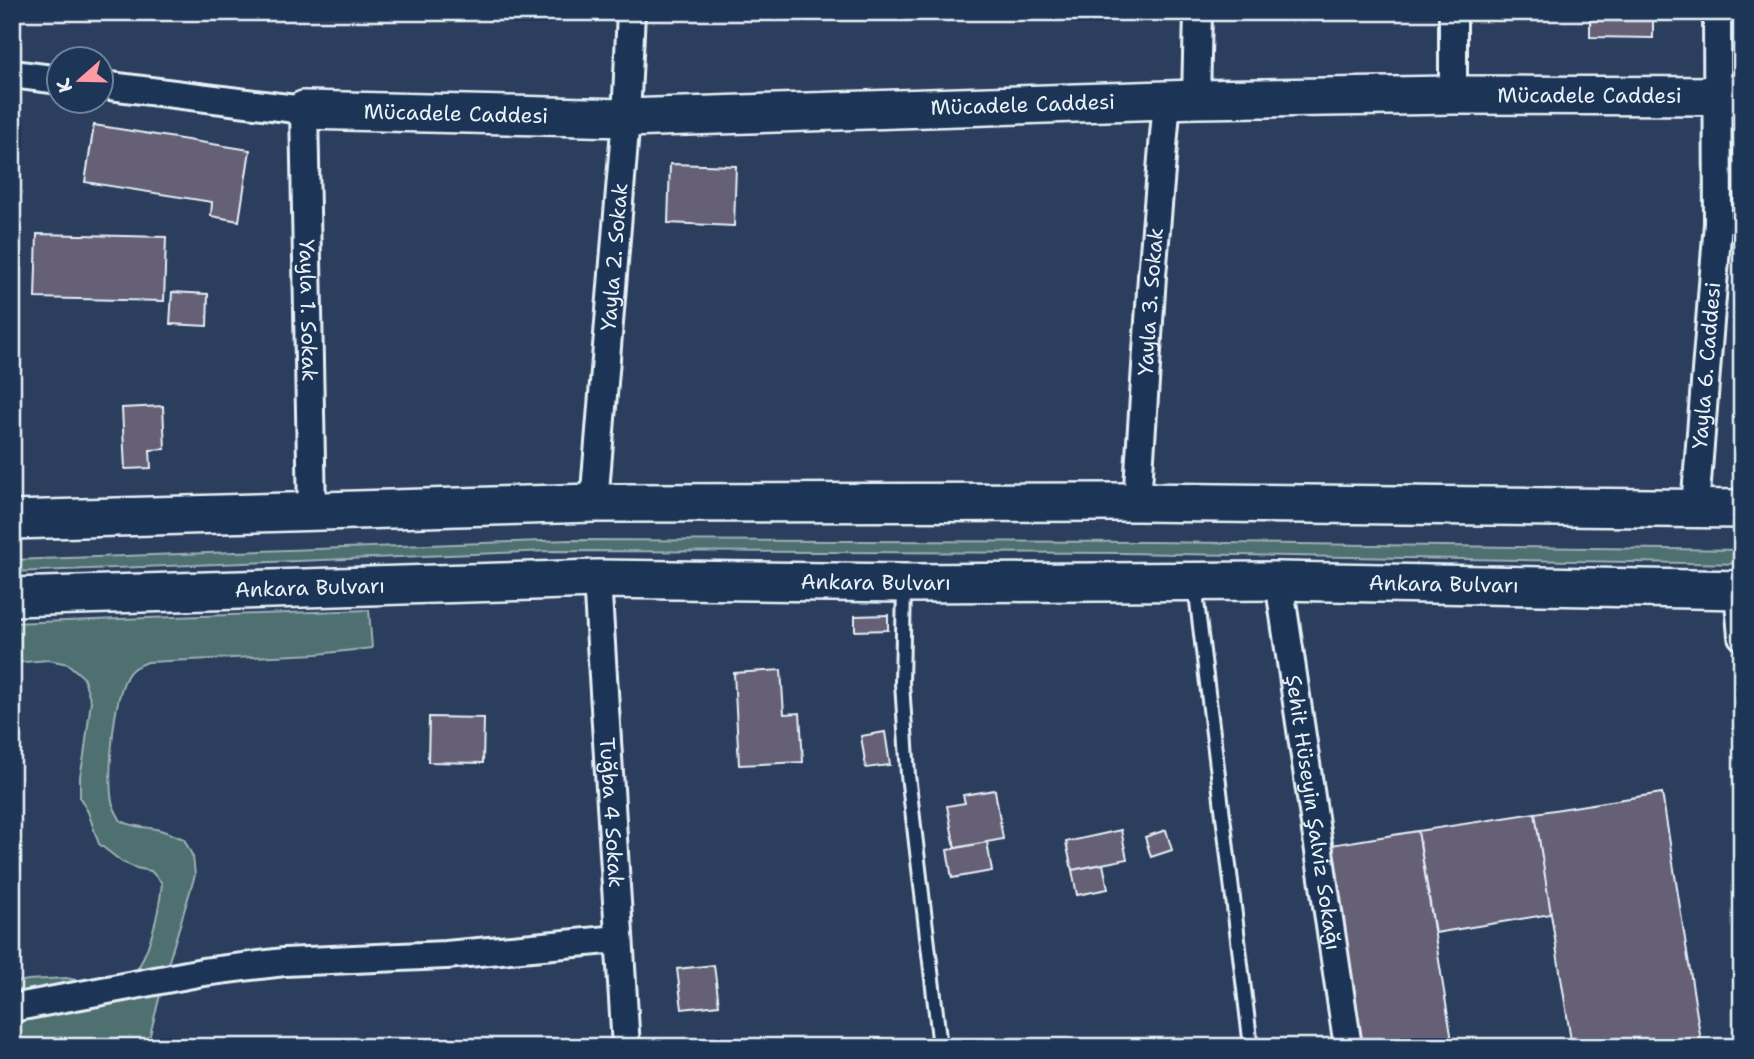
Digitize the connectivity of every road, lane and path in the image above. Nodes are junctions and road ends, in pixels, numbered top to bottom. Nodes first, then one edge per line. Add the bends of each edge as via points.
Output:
1 (631, 12) edge
2 (1198, 12) edge
3 (1453, 12) edge
4 (1717, 12) edge
5 (12, 74) edge
6 (46, 78) edge
7 (116, 87) edge
8 (1453, 95) junction
9 (1730, 96) edge
10 (1182, 99) junction
11 (304, 110) junction
12 (626, 118) junction
13 (1137, 502) junction
14 (594, 503) junction
15 (1695, 508) junction
16 (1742, 509) edge
17 (312, 511) junction
18 (12, 520) edge
19 (597, 579) junction
20 (1194, 581) junction
21 (1279, 581) junction
22 (904, 583) junction
23 (1740, 590) edge
24 (12, 597) edge
25 (1742, 636) edge
26 (619, 939) junction
27 (12, 1008) edge
28 (626, 1047) edge
29 (940, 1047) edge
30 (1251, 1047) edge
31 (1348, 1047) edge

1 - 12 street, Yayla 2. Sokak
2 - 10 street, Yayla 3. Sokak
3 - 8 street
4 - 9 street, Yayla 6. Caddesi
5 - 6 street
7 - 11 street
8 - 9 main road, Mücadele Caddesi
8 - 10 main road, Mücadele Caddesi
9 - 15 street, Yayla 6. Caddesi
10 - 12 main road, Mücadele Caddesi
10 - 13 street, Yayla 3. Sokak via 1152,276
11 - 12 main road, Mücadele Caddesi
11 - 17 street, Yayla 1. Sokak
12 - 14 street, Yayla 2. Sokak
13 - 14 main road
13 - 15 main road
14 - 17 main road
15 - 16 main road
17 - 18 main road
19 - 22 main road, Ankara Bulvarı
19 - 24 main road, Ankara Bulvarı
19 - 26 street, Tuğba 4 Sokak
20 - 21 main road, Ankara Bulvarı
20 - 22 main road, Ankara Bulvarı
20 - 30 lane
21 - 23 main road, Ankara Bulvarı
21 - 31 street, Şehit Hüseyin Şalviz Sokağı
22 - 29 lane via 902,683 908,775
23 - 25 street
26 - 27 street via 446,955 284,962 203,972
26 - 28 street, Tuğba 4 Sokak

